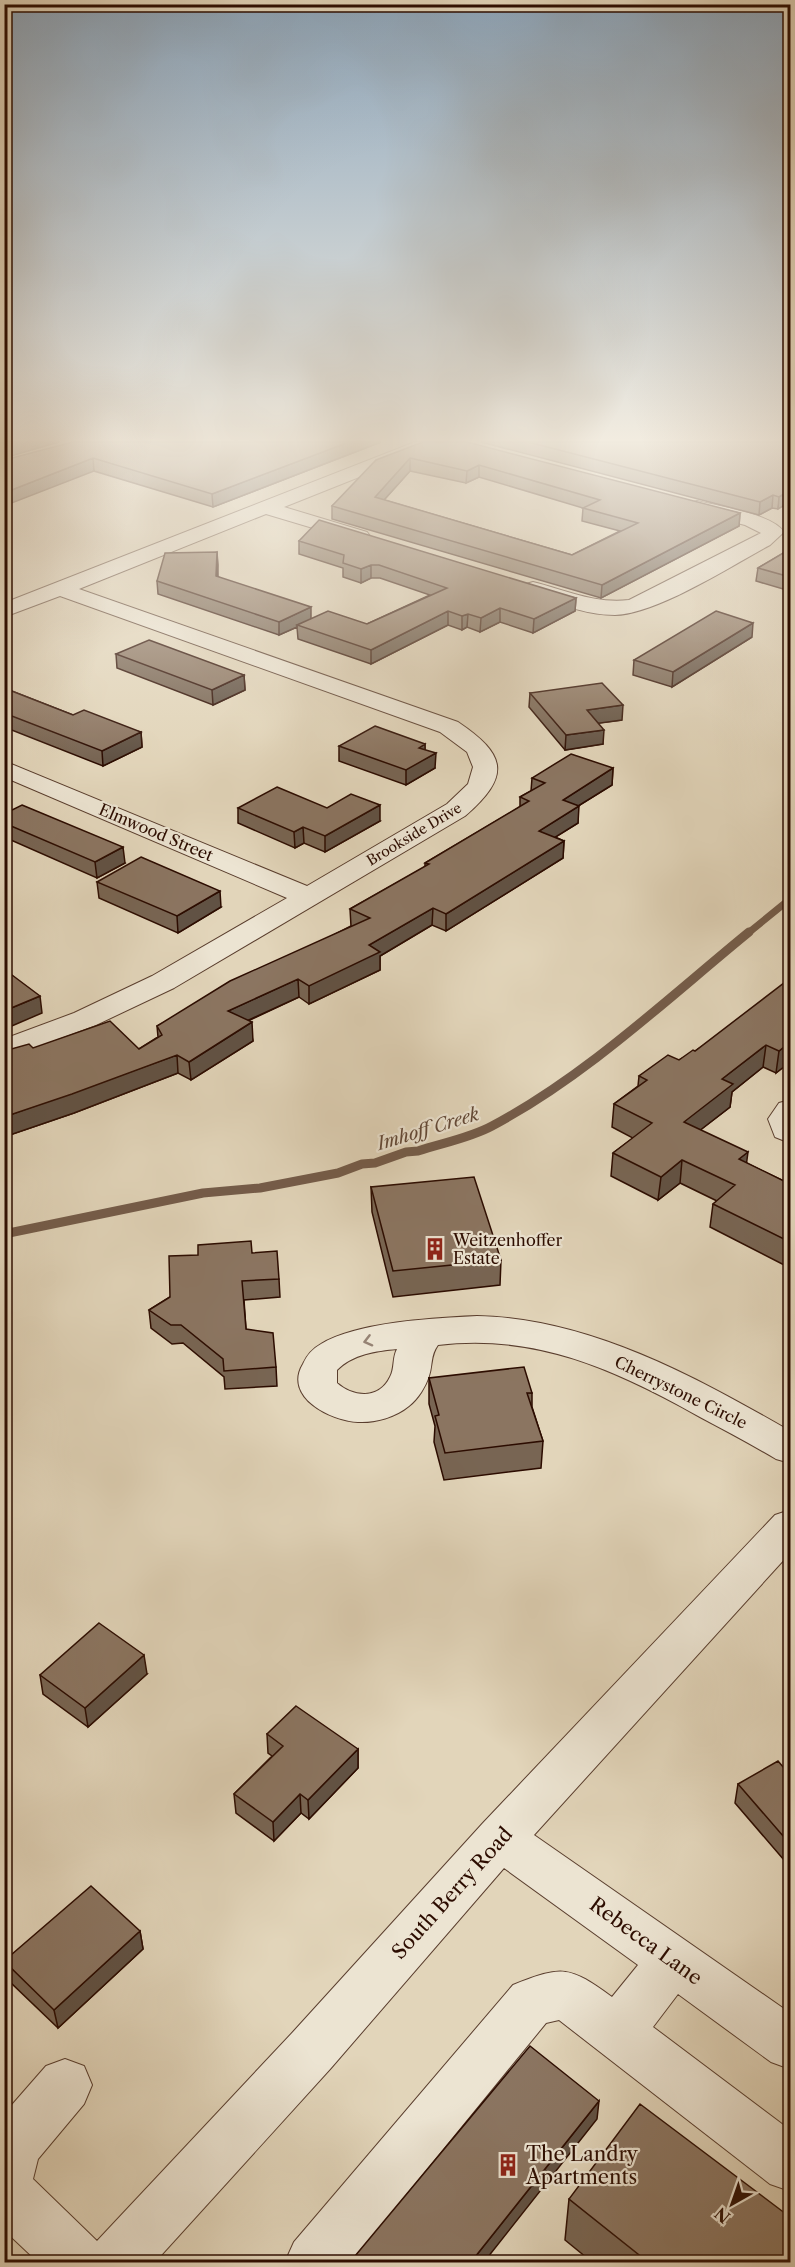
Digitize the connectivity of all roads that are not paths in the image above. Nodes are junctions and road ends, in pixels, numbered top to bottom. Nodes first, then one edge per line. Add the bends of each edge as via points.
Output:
1 (165, 548) edge
2 (750, 548) edge
3 (516, 583) edge
4 (60, 589) junction
5 (4, 611) edge
6 (4, 768) edge
7 (307, 896) junction
8 (4, 1050) edge
9 (790, 1110) edge
10 (790, 1132) edge
11 (426, 1334) dead end
12 (790, 1449) edge
13 (790, 1526) edge
14 (500, 1838) junction
15 (673, 1960) junction
16 (617, 2032) junction
17 (790, 2044) edge
18 (65, 2085) dead end
19 (790, 2164) edge
20 (4, 2182) edge
21 (4, 2190) edge
22 (78, 2262) edge
23 (117, 2262) edge
24 (314, 2262) edge

1 - 4 street
2 - 3 street via 644,603 622,609 602,609
4 - 5 street
4 - 7 street, Brookside Drive via 428,718 466,738 476,748 487,767 486,777 474,796 394,848
6 - 7 street, Elmwood Street
7 - 8 street, Brookside Drive via 154,986 85,1019
9 - 10 street via 784,1119
11 - 12 street, Cherrystone Circle via 484,1329 570,1342 682,1389
13 - 14 street, South Berry Road
14 - 15 street, Rebecca Lane
14 - 23 street, South Berry Road
15 - 16 street
15 - 17 street, Rebecca Lane
16 - 19 street
16 - 24 street via 566,1994 531,2002
18 - 20 street via 14,2145
21 - 22 street

